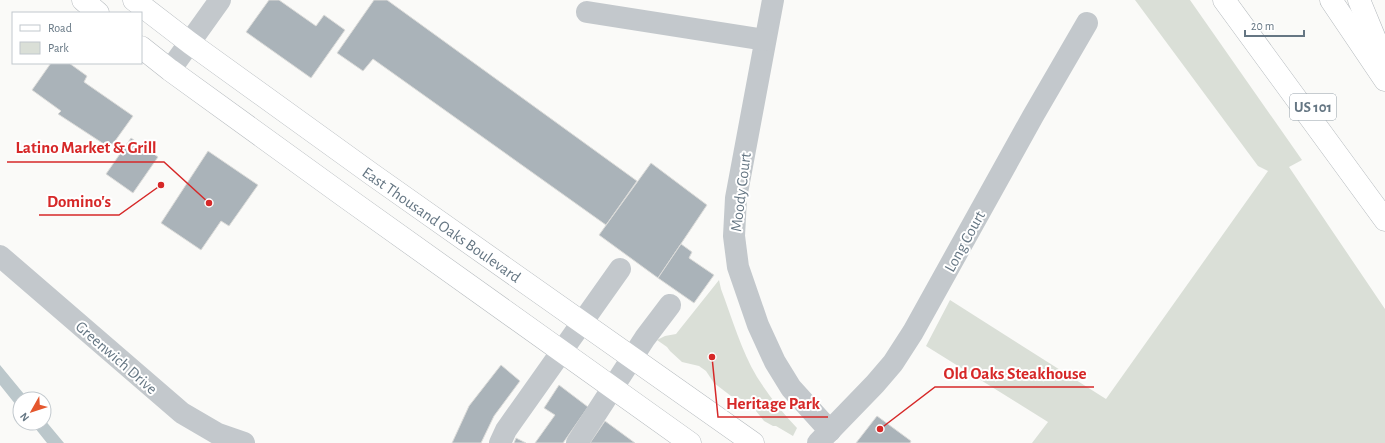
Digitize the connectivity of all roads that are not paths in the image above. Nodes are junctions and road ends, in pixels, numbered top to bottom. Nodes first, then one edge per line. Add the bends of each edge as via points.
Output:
1 (83, 0) edge
2 (134, 0) edge
3 (220, 0) edge
4 (773, 0) edge
5 (1224, 0) edge
6 (1242, 0) edge
7 (1330, 0) edge
8 (1360, 0) edge
9 (97, 12) edge
10 (587, 12) dead end
11 (1087, 24) dead end
12 (765, 40) junction
13 (190, 43) junction
14 (142, 48) edge
15 (1385, 63) edge
16 (170, 70) junction
17 (1385, 80) edge
18 (1385, 215) edge
19 (1385, 220) edge
20 (0, 256) edge
21 (620, 269) dead end
22 (670, 305) dead end
23 (582, 323) junction
24 (561, 352) junction
25 (632, 358) junction
26 (613, 389) junction
27 (824, 437) edge
28 (244, 443) edge
29 (500, 443) edge
30 (577, 443) edge
31 (690, 443) edge
32 (753, 443) edge

1 - 9 main road
2 - 13 main road, East Thousand Oaks Boulevard
3 - 13 street
4 - 12 street, Moody Court
5 - 19 main road
6 - 18 main road, US 101
7 - 17 main road
8 - 15 main road
10 - 12 street
11 - 27 street, Long Court via 913,332 876,384
12 - 27 street, Moody Court via 736,198 734,236 738,267 758,325 775,362
13 - 16 street
13 - 23 main road, East Thousand Oaks Boulevard
14 - 16 main road, East Thousand Oaks Boulevard
16 - 24 main road, East Thousand Oaks Boulevard
20 - 28 street, Greenwich Drive via 182,413 218,434
21 - 23 street
22 - 25 street
23 - 24 street
23 - 25 main road, East Thousand Oaks Boulevard
24 - 26 main road, East Thousand Oaks Boulevard
24 - 29 street via 506,430
25 - 26 street
25 - 32 main road, East Thousand Oaks Boulevard
26 - 30 street
26 - 31 main road, East Thousand Oaks Boulevard

